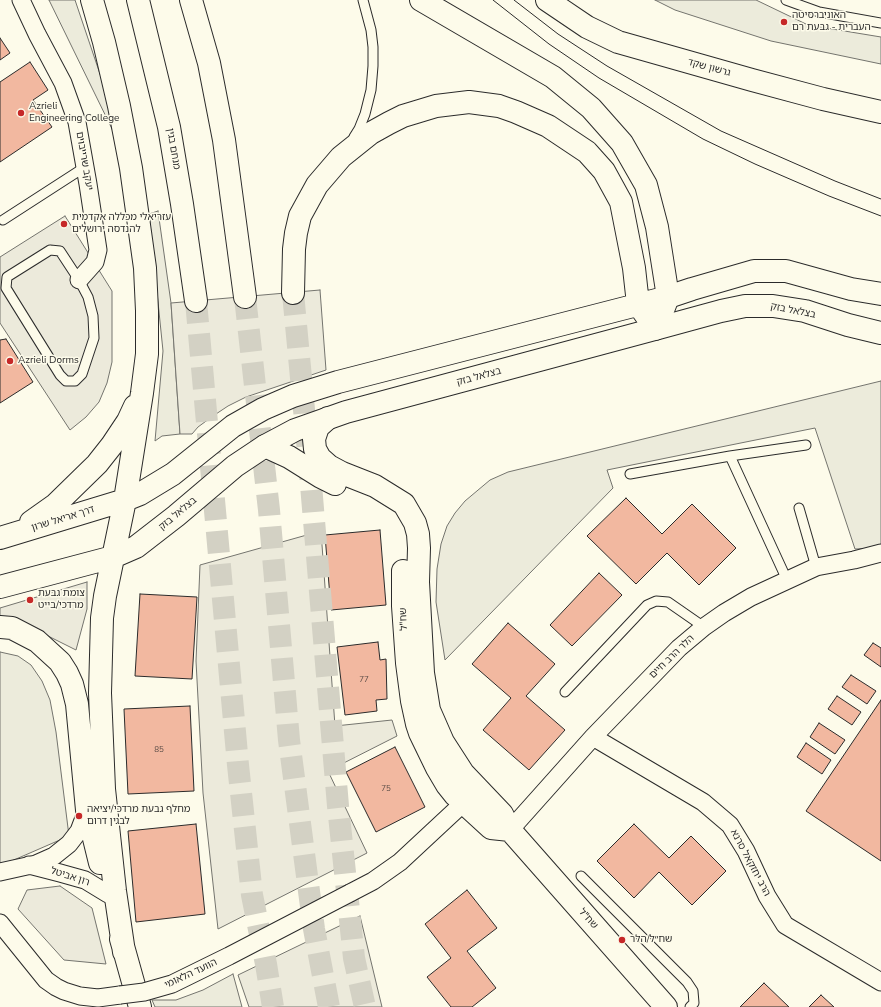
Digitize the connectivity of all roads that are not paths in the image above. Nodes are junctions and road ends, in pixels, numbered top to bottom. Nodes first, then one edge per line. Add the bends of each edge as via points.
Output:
1 (21, 0) edge
2 (92, 0) edge
3 (138, 0) edge
4 (191, 0) edge
5 (363, 0) edge
6 (421, 0) edge
7 (547, 0) edge
8 (570, 0) edge
9 (786, 0) edge
10 (881, 23) edge
11 (881, 97) edge
12 (881, 112) edge
13 (341, 157) junction
14 (85, 167) junction
15 (3, 220) dead end
16 (79, 280) junction
17 (293, 293) tunnel mouth
18 (881, 294) edge
19 (245, 297) tunnel mouth
20 (668, 297) junction
21 (196, 301) tunnel mouth
22 (638, 304) junction
23 (655, 330) junction
24 (881, 333) edge
25 (142, 393) junction
26 (328, 418) junction
27 (806, 445) dead end
28 (265, 446) junction
29 (730, 456) junction
30 (630, 474) dead end
31 (125, 500) junction
32 (799, 508) dead end
33 (1, 538) edge
34 (881, 553) edge
35 (113, 557) junction
36 (816, 567) junction
37 (787, 580) junction
38 (0, 588) edge
39 (0, 627) edge
40 (704, 628) junction
41 (565, 692) dead end
42 (593, 737) junction
43 (471, 796) junction
44 (87, 810) junction
45 (510, 830) junction
46 (28, 865) junction
47 (0, 872) edge
48 (581, 876) dead end
49 (108, 894) junction
50 (0, 923) edge
51 (124, 952) junction
52 (881, 982) edge
53 (140, 1007) edge
54 (666, 1007) edge
55 (690, 1007) edge

1 - 14 street, יעקב שרייבוים via 63,84 78,122
2 - 25 main road via 119,106 131,168 145,268 147,354
3 - 21 main road, מנחם בגין via 169,127
4 - 19 main road via 209,63 224,140
5 - 13 lane via 373,47 371,90 359,129
6 - 20 main road via 554,77 591,108 622,143 646,185 657,227
7 - 12 main road, גרשון שקד via 587,27 618,42 823,99
8 - 11 main road, גרשון שקד via 607,23 640,36 764,70
9 - 10 lane via 819,12
13 - 17 main road via 317,185 300,216 294,249
13 - 22 main road via 360,141 389,123 420,110 452,103 469,102 499,106 548,126 587,152 604,171 621,202
14 - 15 lane
14 - 16 street, יעקב שרייבוים via 98,250 96,262
16 - 16 lane via 60,250 50,250 7,277 6,288 66,381 75,381 82,374 94,338 93,316 88,297
18 - 20 main road via 851,289 786,271 754,271
20 - 22 main road
20 - 23 main road
22 - 23 main road
22 - 31 main road via 293,396 233,426 173,474
23 - 24 main road, בצלאל בזק via 733,308 773,306 805,311
23 - 26 main road, בצלאל בזק
25 - 31 main road
25 - 33 main road via 112,445 86,476 37,519
26 - 28 main road, בצלאל בזק via 295,430
26 - 43 main road, שח"ל via 318,427 314,439 315,449 320,458 329,466 374,486 404,504 415,523 419,548 421,650 429,710
27 - 29 lane
28 - 35 main road, בצלאל בזק via 224,475 136,547
28 - 43 main road, שח"ל via 289,456 331,482 370,498 399,519 404,538 403,606 407,664 417,724 436,768 447,785
29 - 30 lane
29 - 37 lane
31 - 33 main road, דרך אריאל שרון
31 - 35 main road
32 - 36 lane
34 - 36 street, הלר הרב חיים
35 - 38 main road
35 - 51 main road via 102,618 100,700 109,845
36 - 37 street, הלר הרב חיים
37 - 40 street, הלר הרב חיים via 731,609
39 - 44 main road via 12,628 37,641 67,673 77,704
40 - 41 lane via 668,602 656,601 647,604
40 - 42 street, הלר הרב חיים via 679,648
42 - 45 street, הלר הרב חיים
42 - 52 street, הרב יחזקאל סרנא via 703,802 730,825 785,925
43 - 45 main road, שח"ל via 491,828
43 - 50 street, הוועד הלאומי, bridge via 400,862 373,881 172,984 144,992 98,998 64,991 46,980
44 - 46 street, רון אביטל via 80,831 68,844 54,856
44 - 49 main road
45 - 54 main road, שח"ל
46 - 47 street, רון אביטל
46 - 49 street, רון אביטל via 85,880
48 - 55 lane via 687,982 693,991 694,1003
49 - 51 main road
51 - 53 main road

